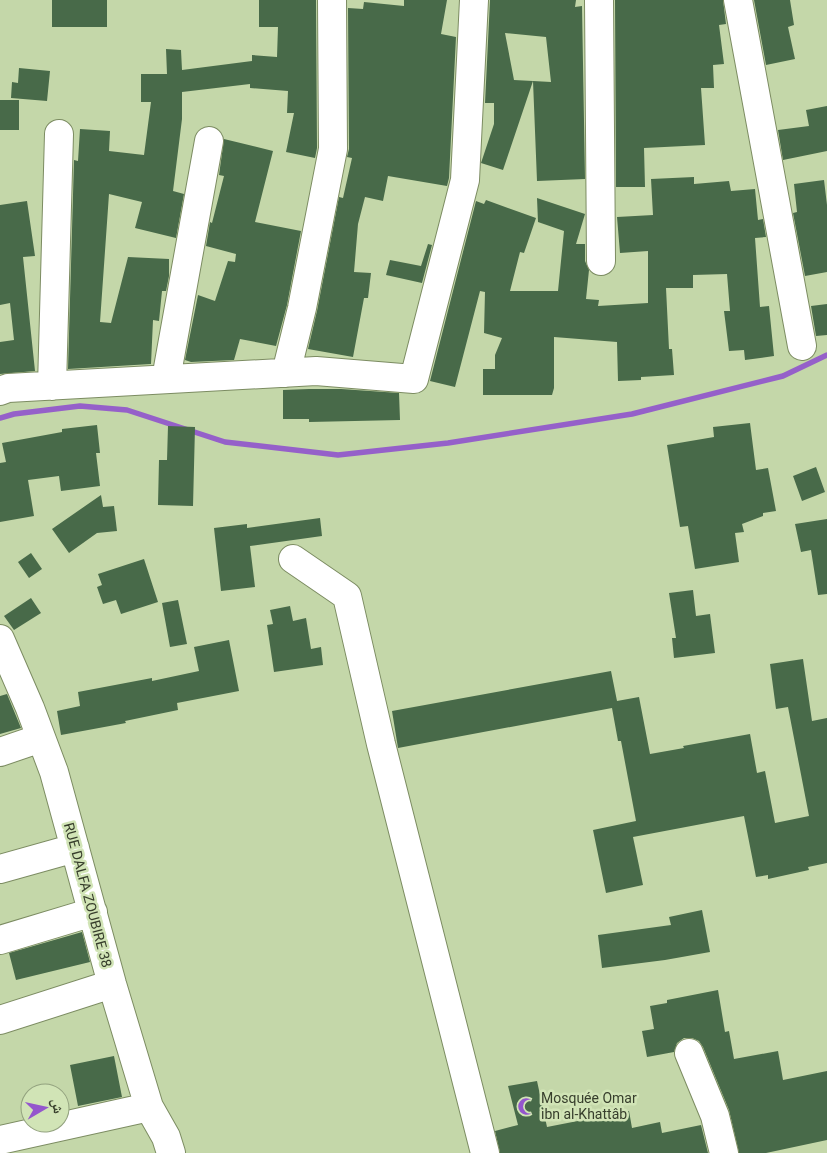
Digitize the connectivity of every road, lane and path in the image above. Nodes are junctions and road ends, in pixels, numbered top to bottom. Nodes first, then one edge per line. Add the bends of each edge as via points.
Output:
1 (332, 0) edge
2 (474, 0) edge
3 (599, 0) edge
4 (738, 0) edge
5 (58, 134) dead end
6 (209, 141) dead end
7 (602, 261) dead end
8 (802, 346) dead end
9 (286, 373) junction
10 (166, 380) junction
11 (52, 386) junction
12 (0, 391) edge
13 (293, 559) dead end
14 (0, 639) edge
15 (41, 738) junction
16 (0, 752) edge
17 (75, 848) junction
18 (0, 869) edge
19 (93, 912) junction
20 (0, 940) edge
21 (112, 984) junction
22 (0, 1020) edge
23 (689, 1053) dead end
24 (149, 1107) junction
25 (0, 1140) edge
26 (171, 1153) edge
27 (484, 1153) edge
28 (724, 1153) edge

1 - 9 street via 333,149
2 - 9 street via 465,180 414,379 316,371
3 - 7 street
4 - 8 street
5 - 11 street
6 - 10 street
9 - 10 street
10 - 11 street
11 - 12 street
13 - 27 street via 347,596
14 - 15 street, RUE DALFA ZOUBIRE 38
15 - 16 street
15 - 17 street, RUE DALFA ZOUBIRE 38
17 - 18 street
17 - 19 street, RUE DALFA ZOUBIRE 38
19 - 20 street
19 - 21 street, RUE DALFA ZOUBIRE 38
21 - 22 street
21 - 24 street, RUE DALFA ZOUBIRE 38
23 - 28 street via 715,1116
24 - 25 street
24 - 26 street, RUE DALFA ZOUBIRE 38

